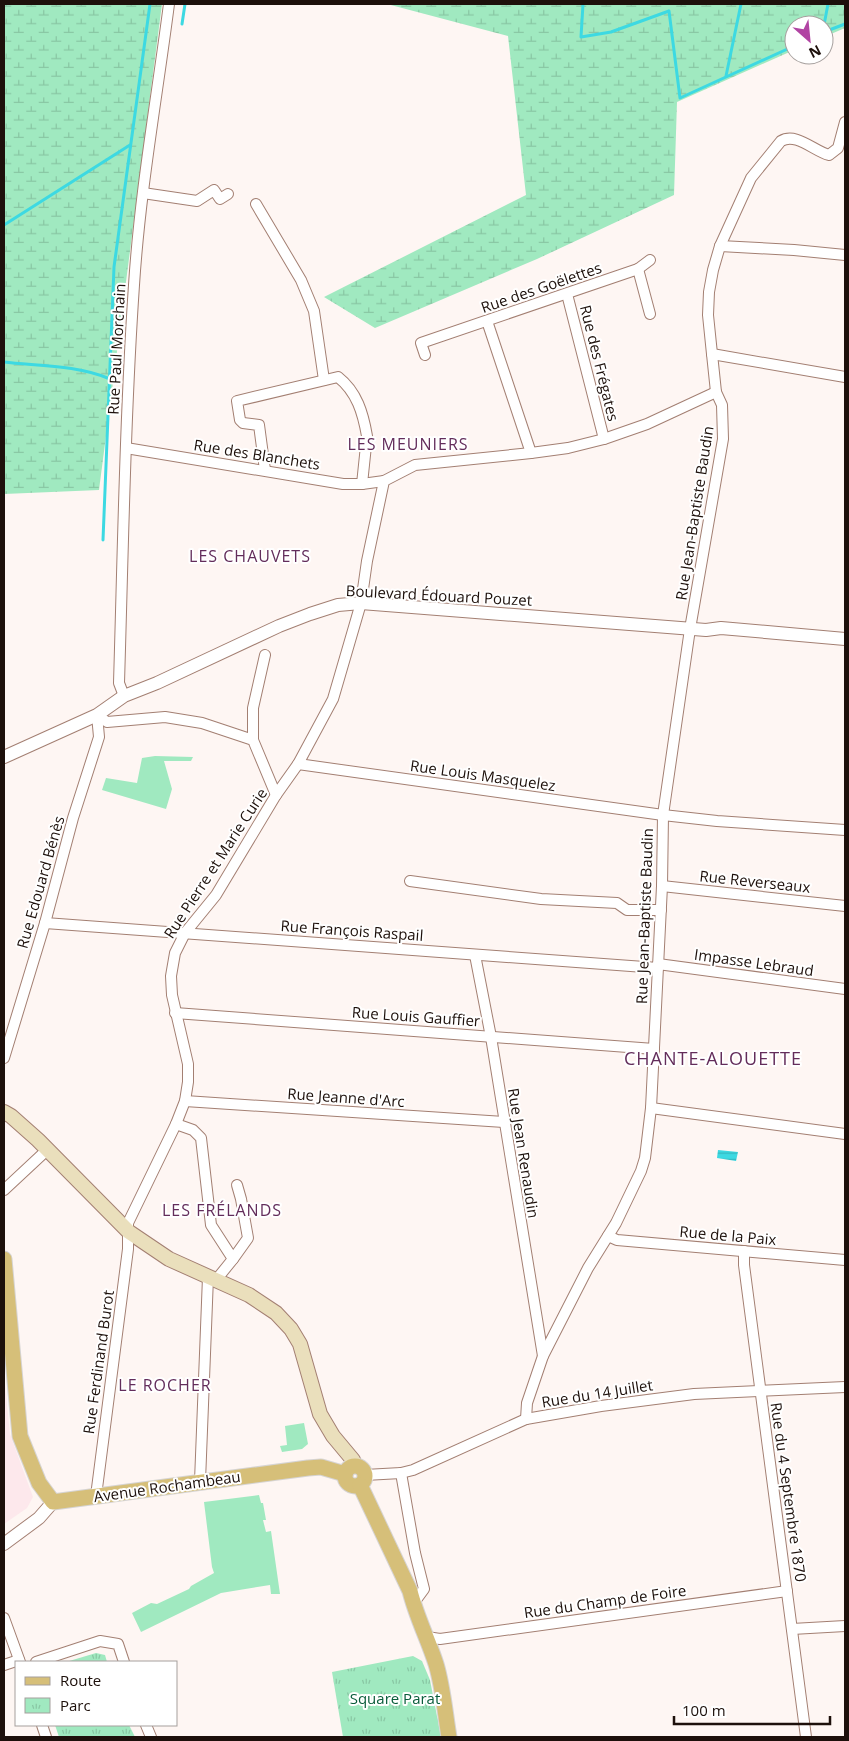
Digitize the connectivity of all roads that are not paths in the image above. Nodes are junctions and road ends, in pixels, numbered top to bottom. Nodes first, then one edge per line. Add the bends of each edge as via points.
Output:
1 (170, 4) edge
2 (845, 122) edge
3 (143, 193) junction
4 (228, 194) dead end
5 (256, 204) dead end
6 (720, 246) junction
7 (845, 255) edge
8 (650, 260) dead end
9 (638, 269) junction
10 (567, 294) junction
11 (650, 314) dead end
12 (487, 321) junction
13 (712, 354) junction
14 (425, 355) dead end
15 (845, 377) edge
16 (324, 380) junction
17 (716, 392) junction
18 (604, 439) junction
19 (126, 448) junction
20 (531, 454) junction
21 (265, 470) junction
22 (384, 481) junction
23 (362, 484) junction
24 (361, 603) junction
25 (690, 629) junction
26 (845, 639) edge
27 (265, 655) dead end
28 (124, 696) junction
29 (97, 715) junction
30 (253, 740) junction
31 (4, 757) edge
32 (298, 764) junction
33 (276, 795) junction
34 (663, 815) junction
35 (845, 830) edge
36 (410, 881) dead end
37 (662, 886) junction
38 (845, 906) edge
39 (661, 910) junction
40 (45, 923) junction
41 (185, 932) junction
42 (475, 955) junction
43 (658, 966) junction
44 (845, 989) edge
45 (175, 1013) junction
46 (490, 1037) junction
47 (654, 1049) junction
48 (4, 1058) edge
49 (185, 1101) junction
50 (651, 1108) junction
51 (4, 1112) edge
52 (504, 1122) junction
53 (176, 1124) junction
54 (845, 1134) edge
55 (48, 1150) junction
56 (236, 1185) dead end
57 (4, 1190) edge
58 (129, 1232) junction
59 (608, 1236) junction
60 (744, 1251) junction
61 (4, 1259) edge
62 (233, 1259) junction
63 (845, 1260) edge
64 (212, 1278) junction
65 (543, 1356) junction
66 (845, 1387) edge
67 (760, 1391) junction
68 (526, 1419) junction
69 (401, 1474) junction
70 (355, 1477) junction
71 (200, 1481) junction
72 (96, 1496) junction
73 (53, 1502) junction
74 (4, 1544) edge
75 (786, 1591) junction
76 (413, 1604) junction
77 (4, 1618) edge
78 (845, 1626) edge
79 (792, 1630) junction
80 (427, 1637) junction
81 (19, 1661) edge
82 (39, 1661) edge
83 (124, 1661) edge
84 (450, 1737) edge
85 (806, 1737) edge

1 - 3 street, Rue Paul Morchain
2 - 6 street, Rue Jean-Baptiste Baudin via 838,148 830,155 794,138 781,141 751,178
3 - 4 street via 197,200 214,190 220,199
3 - 19 street, Rue Paul Morchain via 134,284
5 - 16 street via 301,280 314,311
6 - 7 street
6 - 13 street, Rue Jean-Baptiste Baudin via 709,292
8 - 9 street, Rue des Goëlettes
9 - 10 street, Rue des Goëlettes
9 - 11 street
10 - 12 street, Rue des Goëlettes
10 - 18 street, Rue des Frégates
12 - 14 street, Rue des Goëlettes via 421,343
12 - 20 street
13 - 15 street
13 - 17 street, Rue Jean-Baptiste Baudin
16 - 21 street via 237,401 240,420 248,425 259,425
16 - 23 street via 338,377 360,403 367,436
17 - 18 street, Rue des Blanchets via 647,424
17 - 25 street, Rue Jean-Baptiste Baudin via 722,405 723,439
18 - 20 street, Rue des Blanchets
19 - 21 street, Rue des Blanchets
19 - 28 street, Rue Paul Morchain via 119,683
20 - 22 street, Rue des Blanchets via 415,466
21 - 23 street, Rue des Blanchets via 343,484
22 - 23 street, Rue des Blanchets
22 - 24 street, Rue Pierre et Marie Curie
24 - 25 street, Boulevard Édouard Pouzet
24 - 28 street, Boulevard Édouard Pouzet via 338,605 279,626
24 - 32 street, Rue Pierre et Marie Curie via 333,699
25 - 26 street, Boulevard Édouard Pouzet via 722,628
25 - 34 street, Rue Jean-Baptiste Baudin
27 - 30 street via 253,708
28 - 29 street, Boulevard Édouard Pouzet
29 - 30 street via 108,722 165,717 184,720
29 - 31 street, Boulevard Édouard Pouzet
29 - 40 street, Rue Edouard Bénès via 100,737 73,818
30 - 33 street
32 - 33 street, Rue Pierre et Marie Curie
32 - 34 street, Rue Louis Masquelez
33 - 41 street, Rue Pierre et Marie Curie via 216,895
34 - 35 street, Rue Louis Masquelez
34 - 37 street, Rue Jean-Baptiste Baudin
36 - 39 street via 542,899 617,903 627,910
37 - 38 street, Rue Reverseaux
37 - 39 street, Rue Jean-Baptiste Baudin
39 - 43 street, Rue Jean-Baptiste Baudin
40 - 41 street, Rue François Raspail
40 - 48 street, Rue Edouard Bénès
41 - 42 street, Rue François Raspail
41 - 45 street, Rue Pierre et Marie Curie via 175,954 171,976
42 - 43 street, Rue François Raspail
42 - 46 street, Rue Jean Renaudin
43 - 44 street, Impasse Lebraud
43 - 47 street, Rue Jean-Baptiste Baudin
45 - 46 street, Rue Louis Gauffier
45 - 49 street, Rue Pierre et Marie Curie via 188,1064
46 - 47 street, Rue Louis Gauffier
46 - 52 street, Rue Jean Renaudin
47 - 50 street, Rue Jean-Baptiste Baudin
49 - 52 street, Rue Jeanne d'Arc
49 - 53 street, Rue Pierre et Marie Curie
50 - 54 street
50 - 59 street, Rue Jean-Baptiste Baudin via 641,1171
51 - 55 main road
52 - 65 street, Rue Jean Renaudin
53 - 58 street, Rue Pierre et Marie Curie via 128,1223
53 - 62 street via 193,1130 201,1138 211,1225
55 - 57 street
55 - 58 main road
56 - 62 street via 248,1238
58 - 64 main road via 169,1259
58 - 72 street, Rue Ferdinand Burot
59 - 60 street, Rue de la Paix via 617,1240
59 - 65 street, Rue Jean-Baptiste Baudin
60 - 63 street, Rue de la Paix
60 - 67 street, Rue du 4 Septembre 1870
61 - 73 main road via 20,1436 39,1483
62 - 64 street
64 - 70 main road via 264,1304 291,1329 300,1344 320,1414 353,1460
64 - 71 street
65 - 68 street, Rue Jean-Baptiste Baudin via 527,1402
66 - 67 street, Rue du 14 Juillet
67 - 68 street, Rue du 14 Juillet via 694,1394
67 - 75 street, Rue du 4 Septembre 1870
68 - 69 street, Rue du 14 Juillet
69 - 70 street, Rue du 14 Juillet
69 - 76 street via 424,1589
70 - 71 main road, Avenue Rochambeau via 336,1470 315,1468
70 - 76 main road via 359,1502
71 - 72 main road, Avenue Rochambeau
72 - 73 main road, Avenue Rochambeau
73 - 74 street via 39,1518
75 - 79 street, Rue du 4 Septembre 1870
75 - 80 street, Rue du Champ de Foire via 440,1639
76 - 80 main road
77 - 81 street
78 - 79 street
79 - 85 street, Rue du 4 Septembre 1870
80 - 84 main road via 437,1667
82 - 83 street via 100,1641 118,1644

